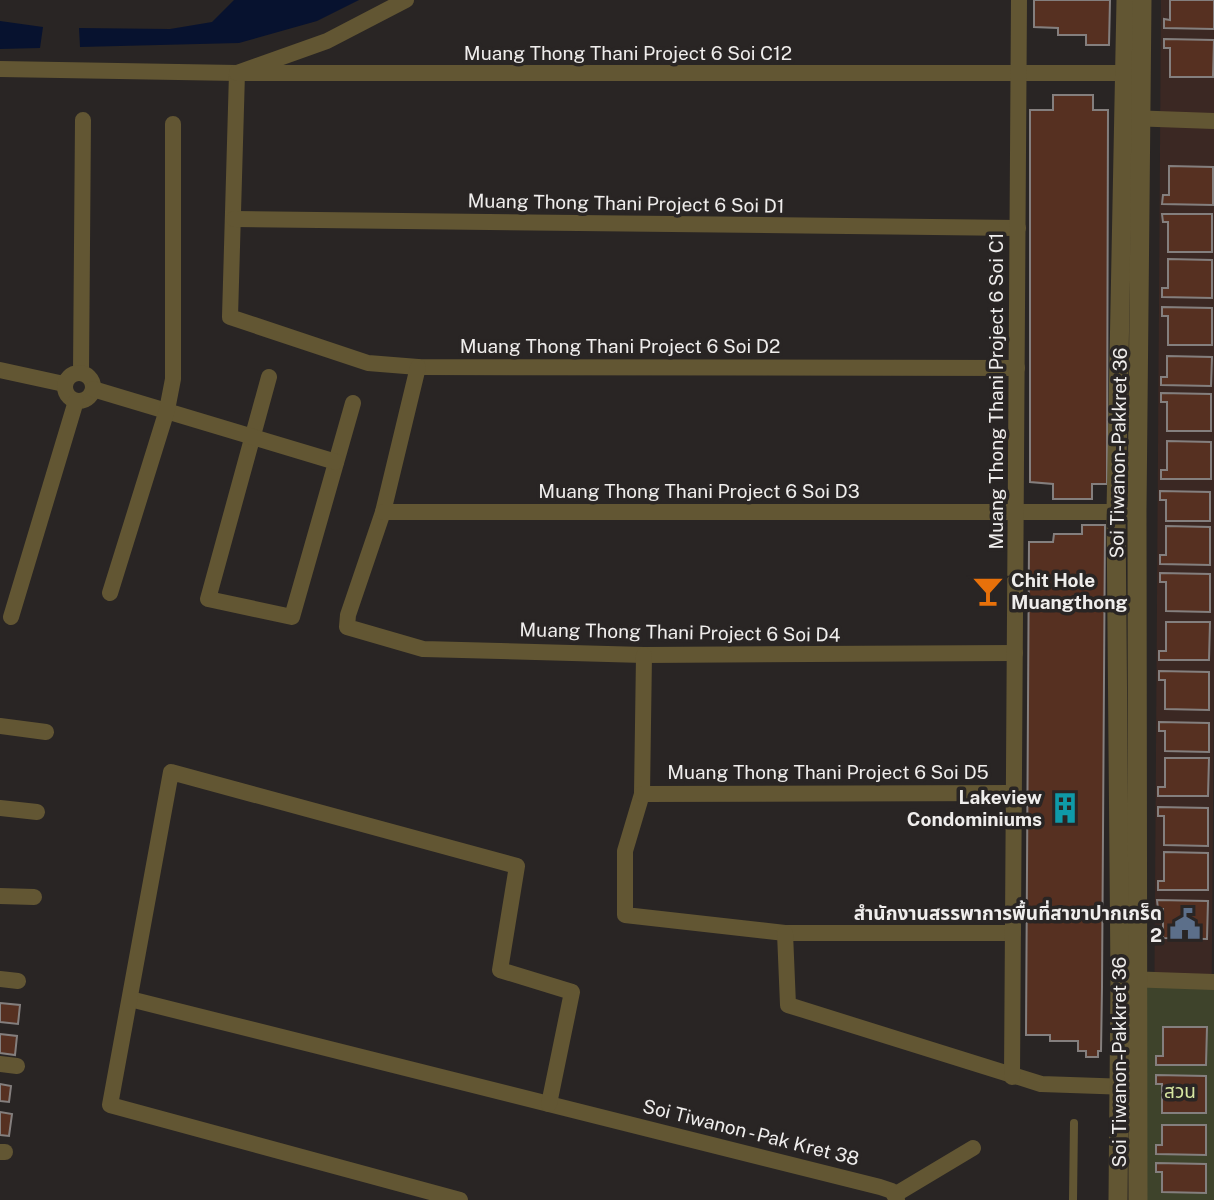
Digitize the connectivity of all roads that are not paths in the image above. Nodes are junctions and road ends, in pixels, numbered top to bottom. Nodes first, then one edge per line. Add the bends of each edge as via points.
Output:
1 (406, 0) edge
2 (1019, 0) edge
3 (1126, 0) edge
4 (1142, 0) edge
5 (0, 69) edge
6 (237, 73) junction
7 (1134, 73) junction
8 (1019, 75) junction
9 (1133, 118) junction
10 (83, 120) dead end
11 (1214, 121) edge
12 (173, 124) dead end
13 (234, 219) junction
14 (1018, 228) junction
15 (418, 367) junction
16 (1017, 368) junction
17 (0, 370) edge
18 (81, 372) junction
19 (269, 377) dead end
20 (64, 384) junction
21 (93, 389) junction
22 (76, 401) junction
23 (353, 403) dead end
24 (167, 410) junction
25 (253, 436) junction
26 (337, 462) junction
27 (1016, 511) junction
28 (1116, 511) junction
29 (1137, 512) junction
30 (383, 513) junction
31 (110, 593) dead end
32 (11, 617) dead end
33 (1015, 653) junction
34 (644, 655) junction
35 (0, 726) edge
36 (46, 732) dead end
37 (1014, 793) junction
38 (642, 794) junction
39 (0, 808) edge
40 (37, 812) dead end
41 (0, 895) edge
42 (34, 898) dead end
43 (785, 933) junction
44 (1013, 933) junction
45 (0, 979) edge
46 (1130, 979) junction
47 (19, 981) dead end
48 (1214, 982) edge
49 (130, 999) junction
50 (0, 1064) edge
51 (17, 1066) dead end
52 (1012, 1077) junction
53 (1119, 1087) junction
54 (1139, 1088) junction
55 (549, 1104) junction
56 (1074, 1123) dead end
57 (973, 1148) dead end
58 (897, 1197) edge
59 (460, 1200) edge
60 (1073, 1200) edge
61 (1118, 1200) edge
62 (1138, 1200) edge

1 - 6 street via 327,41
2 - 8 street, Muang Thong Thani Project 6 Soi C1
3 - 7 street, Soi Tiwanon-Pakkret 36
4 - 7 street, Soi Tiwanon-Pakkret 36
5 - 6 street, Muang Thong Thani Project 6 Soi C12
6 - 8 street, Muang Thong Thani Project 6 Soi C12
6 - 13 street
7 - 8 street, Muang Thong Thani Project 6 Soi C12
7 - 9 street, Soi Tiwanon-Pakkret 36
8 - 14 street, Muang Thong Thani Project 6 Soi C1
9 - 11 street
9 - 28 street, Soi Tiwanon-Pakkret 36
9 - 29 street, Soi Tiwanon-Pakkret 36
10 - 18 street
12 - 24 street via 173,379
13 - 14 street, Muang Thong Thani Project 6 Soi D1
13 - 15 street, Muang Thong Thani Project 6 Soi D2 via 230,317 368,363
14 - 16 street, Muang Thong Thani Project 6 Soi C1
15 - 16 street, Muang Thong Thani Project 6 Soi D2
15 - 30 street
16 - 27 street, Muang Thong Thani Project 6 Soi C1
17 - 20 street
18 - 20 street via 70,375
18 - 21 street via 90,378
19 - 25 street
20 - 22 street via 67,395
21 - 22 street via 87,398
21 - 24 street
22 - 32 street
23 - 26 street
24 - 25 street
24 - 31 street
25 - 26 street
25 - 26 street via 208,599 292,617
27 - 28 street, Muang Thong Thani Project 6 Soi D3
27 - 30 street, Muang Thong Thani Project 6 Soi D3
27 - 33 street, Muang Thong Thani Project 6 Soi C1
28 - 29 street, Muang Thong Thani Project 6 Soi D3
28 - 46 street, Soi Tiwanon-Pakkret 36
29 - 46 street, Soi Tiwanon-Pakkret 36
30 - 34 street, Muang Thong Thani Project 6 Soi D4 via 347,627 423,649
33 - 34 street, Muang Thong Thani Project 6 Soi D4
33 - 37 street, Muang Thong Thani Project 6 Soi C1
34 - 38 street
35 - 36 street
37 - 38 street, Muang Thong Thani Project 6 Soi D5
37 - 44 street, Muang Thong Thani Project 6 Soi C1
38 - 43 street via 625,851 625,915
39 - 40 street
41 - 42 street
43 - 44 street
43 - 52 street via 788,1005
44 - 52 street, Muang Thong Thani Project 6 Soi C1
45 - 47 street
46 - 48 street
46 - 53 street, Soi Tiwanon-Pakkret 36
46 - 54 street, Soi Tiwanon-Pakkret 36
49 - 55 street, Soi Tiwanon - Pak Kret 38
49 - 55 street via 171,772 517,866 500,970 572,992
49 - 59 street via 110,1105
50 - 51 street
52 - 53 street via 1041,1084
53 - 54 street
53 - 61 street, Soi Tiwanon-Pakkret 36
54 - 62 street, Soi Tiwanon-Pakkret 36
55 - 58 street, Soi Tiwanon - Pak Kret 38 via 880,1186
56 - 60 lane
57 - 58 street

